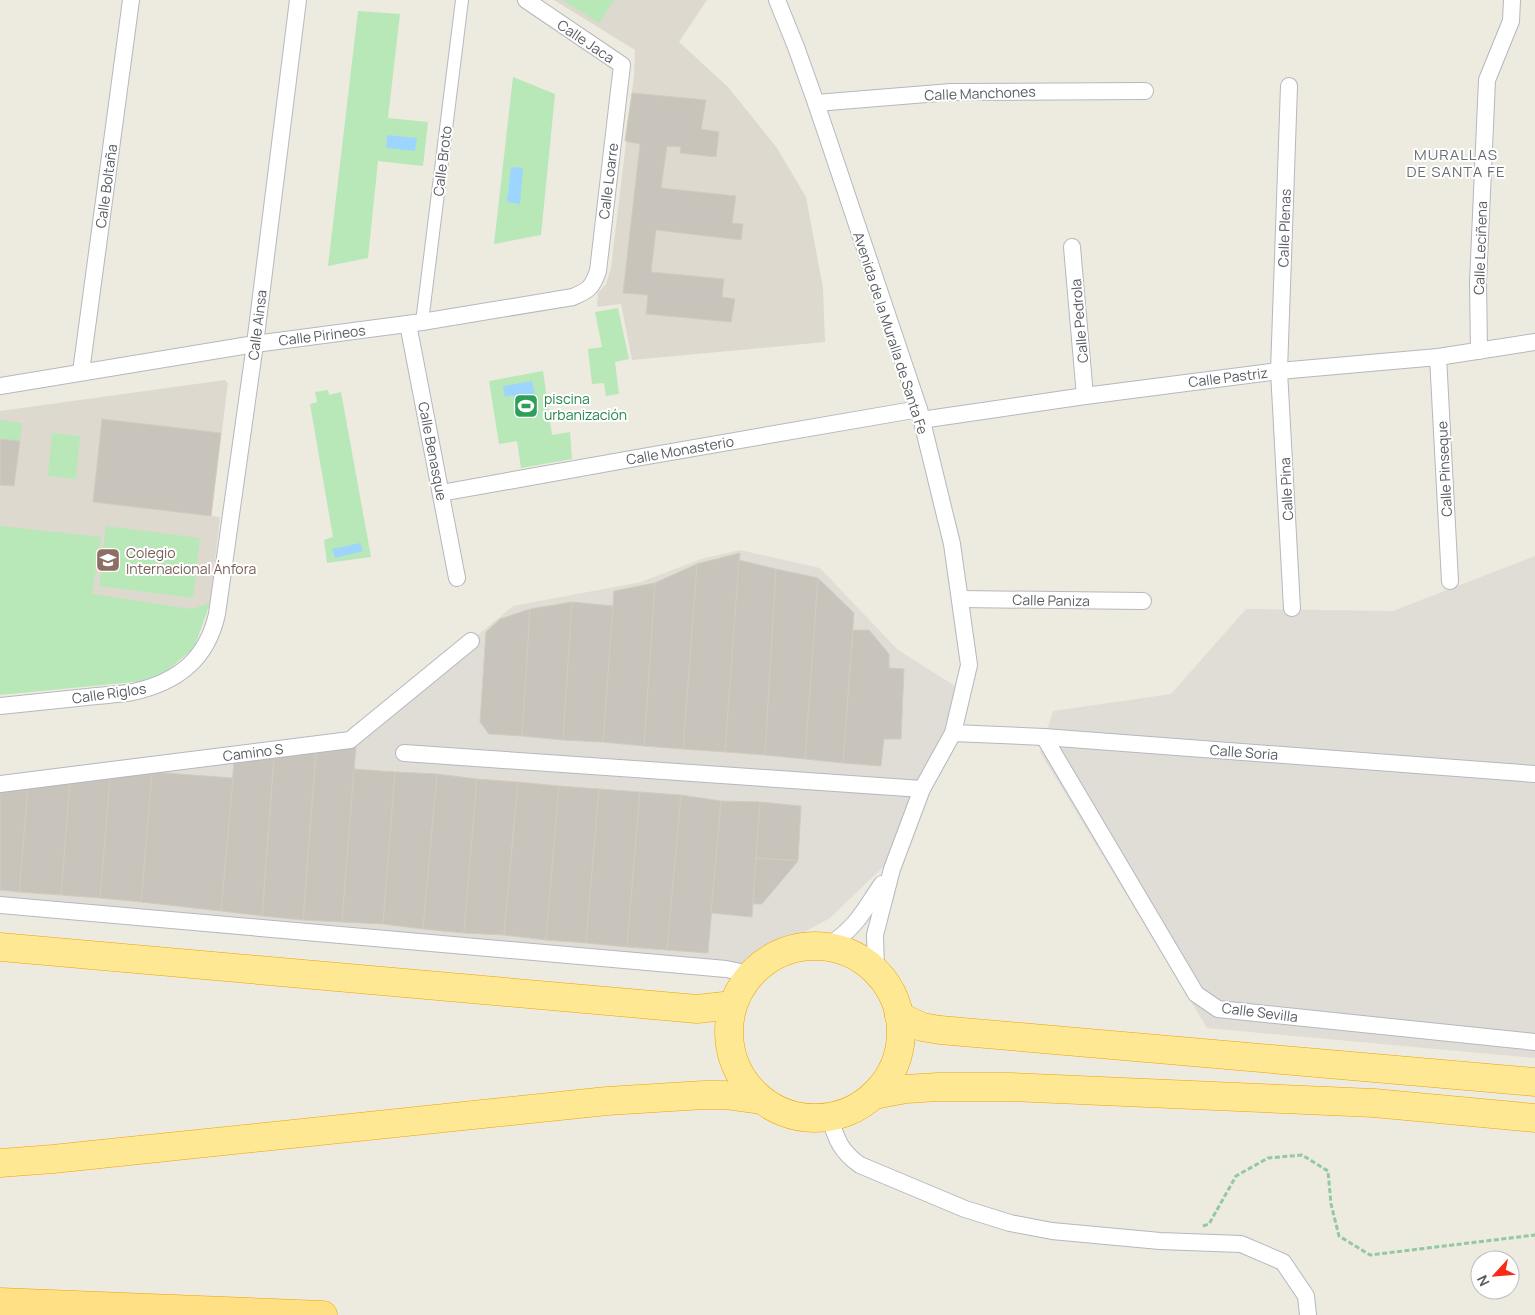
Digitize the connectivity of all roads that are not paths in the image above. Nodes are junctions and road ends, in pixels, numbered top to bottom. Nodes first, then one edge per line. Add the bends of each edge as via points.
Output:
1 (132, 0) edge
2 (298, 0) edge
3 (462, 0) edge
4 (526, 0) edge
5 (777, 0) edge
6 (1512, 0) edge
7 (622, 65) joint
8 (1289, 86) dead end
9 (1145, 91) dead end
10 (816, 103) junction
11 (1072, 247) dead end
12 (584, 293) joint
13 (415, 323) junction
14 (1535, 342) edge
15 (255, 344) junction
16 (1479, 351) junction
17 (1438, 357) junction
18 (1279, 371) junction
19 (81, 372) junction
20 (0, 386) edge
21 (1085, 396) junction
22 (920, 415) junction
23 (441, 493) junction
24 (456, 578) dead end
25 (1450, 581) dead end
26 (960, 598) junction
27 (1143, 601) dead end
28 (1292, 608) dead end
29 (471, 641) dead end
30 (204, 647) joint
31 (0, 706) edge
32 (953, 733) junction
33 (1044, 737) junction
34 (404, 753) dead end
35 (1535, 774) edge
36 (0, 784) edge
37 (922, 789) junction
38 (892, 869) junction
39 (0, 905) edge
40 (828, 946) junction
41 (0, 947) edge
42 (876, 970) junction
43 (750, 974) junction
44 (733, 1005) junction
45 (899, 1016) junction
46 (1535, 1042) edge
47 (1535, 1082) edge
48 (874, 1095) junction
49 (761, 1100) junction
50 (830, 1118) junction
51 (1535, 1118) edge
52 (0, 1163) edge
53 (0, 1302) edge
54 (323, 1315) edge
55 (1308, 1315) edge

1 - 19 street, Calle Boltaña
2 - 15 street, Calle Ainsa
3 - 13 street, Calle Broto
4 - 7 street, Calle Jaca
5 - 10 street, Avenida de la Muralla de Santa Fe
6 - 16 street, Calle Leciñena via 1511,21 1487,80 1478,282
7 - 12 street, Calle Loarre via 598,271 594,284
8 - 18 street, Calle Plenas
9 - 10 street, Calle Manchones via 951,92
10 - 22 street, Avenida de la Muralla de Santa Fe
11 - 21 street, Calle Pedrola
12 - 13 street, Calle Pirineos
13 - 15 street, Calle Pirineos
13 - 23 street, Calle Benasque
14 - 16 street, Calle Pastriz
15 - 19 street, Calle Pirineos
15 - 30 street, Calle Ainsa via 217,614
16 - 17 street, Calle Pastriz
17 - 18 street, Calle Pastriz
17 - 25 street, Calle Pinseque
18 - 21 street, Calle Pastriz
18 - 28 street, Calle Pina
19 - 20 street, Calle Pirineos
21 - 22 street, Calle Pastriz
22 - 23 street, Calle Monasterio via 642,457
22 - 26 street, Avenida de la Muralla de Santa Fe via 952,544
23 - 24 street, Calle Benasque
26 - 27 street, Calle Paniza
26 - 32 street, Avenida de la Muralla de Santa Fe via 969,665
29 - 36 street, Camino S via 350,740
30 - 31 street, Calle Riglos via 177,676 158,685 132,692
32 - 33 street, Calle Soria
32 - 37 street, Avenida de la Muralla de Santa Fe
33 - 35 street, Calle Soria
33 - 46 street, Calle Sevilla via 1196,994 1218,1008
34 - 37 street
37 - 38 street, Avenida de la Muralla de Santa Fe
38 - 40 street, Avenida de la Muralla de Santa Fe via 858,922
38 - 42 street, Avenida de la Muralla de Santa Fe via 875,935
39 - 43 street via 726,969
40 - 42 highway via 853,954
40 - 43 highway via 784,952
41 - 44 highway via 697,1009
42 - 45 highway via 890,990
43 - 44 highway
44 - 49 highway via 729,1019 734,1064 741,1078
45 - 47 highway via 922,1027 940,1030
45 - 48 highway via 899,1050 894,1067
48 - 50 highway via 853,1109
48 - 51 highway via 922,1088 1011,1088 1374,1103
49 - 50 highway via 801,1118
49 - 52 highway via 704,1095 607,1101
50 - 55 street via 836,1137 848,1157 860,1165 965,1209 1010,1223 1052,1231 1160,1241 1241,1244 1283,1262 1306,1296
53 - 54 highway

